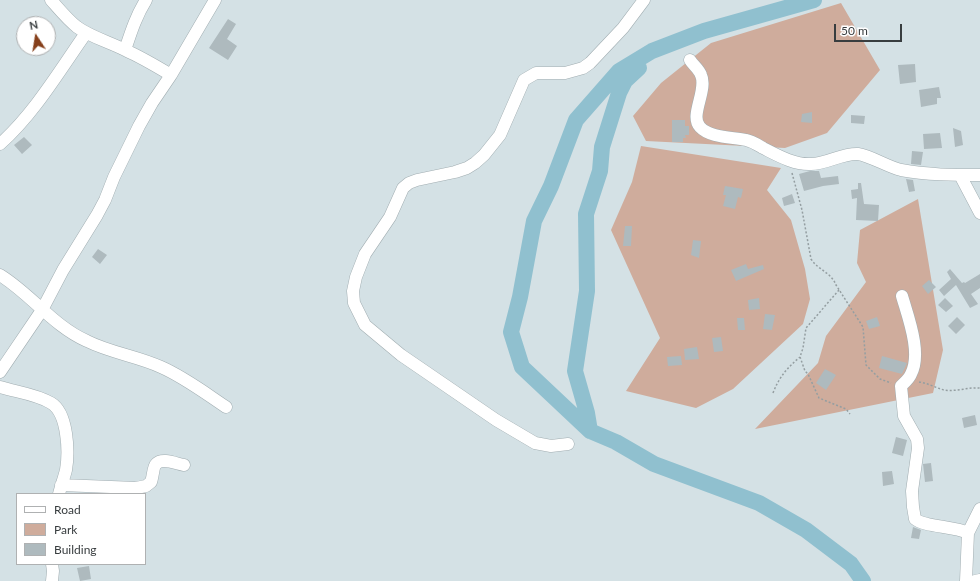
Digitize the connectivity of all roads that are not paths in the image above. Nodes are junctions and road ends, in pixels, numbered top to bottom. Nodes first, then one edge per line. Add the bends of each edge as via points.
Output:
1 (51, 0) edge
2 (146, 0) edge
3 (214, 0) edge
4 (644, 0) edge
5 (86, 33) junction
6 (125, 50) junction
7 (690, 60) dead end
8 (171, 75) junction
9 (5, 134) edge
10 (0, 144) edge
11 (960, 175) junction
12 (980, 175) edge
13 (980, 213) edge
14 (0, 275) edge
15 (902, 296) dead end
16 (42, 310) junction
17 (0, 372) edge
18 (0, 388) edge
19 (226, 407) dead end
20 (568, 444) dead end
21 (184, 465) dead end
22 (60, 490) edge
23 (980, 509) edge
24 (968, 533) junction
25 (52, 565) edge
26 (980, 580) edge
27 (52, 581) edge
28 (966, 581) edge
29 (975, 581) edge

1 - 5 street via 65,16
2 - 6 street via 133,24
3 - 8 street
4 - 20 street via 623,28 583,68 565,73 536,73 524,80 500,135 475,163 456,172 417,180 403,188 390,217 365,254 353,291 354,303 365,325 401,355 496,420 535,443 551,446
5 - 6 street
5 - 9 street via 40,98
6 - 8 street
7 - 11 street via 701,75 703,85 697,122 708,133 748,140 804,164 860,154 901,170
8 - 16 street via 139,126 105,200
9 - 10 street
11 - 12 street
11 - 13 street
14 - 16 street via 29,296
15 - 24 street via 914,345 912,373 904,383 904,416 917,439 918,448 912,491 915,519 922,523
16 - 17 street
16 - 19 street via 86,341 162,367
18 - 22 street via 43,400 58,409 67,454 66,470
21 - 22 street via 158,462 151,482 146,486
23 - 24 street
24 - 28 street
25 - 27 street
26 - 29 street

